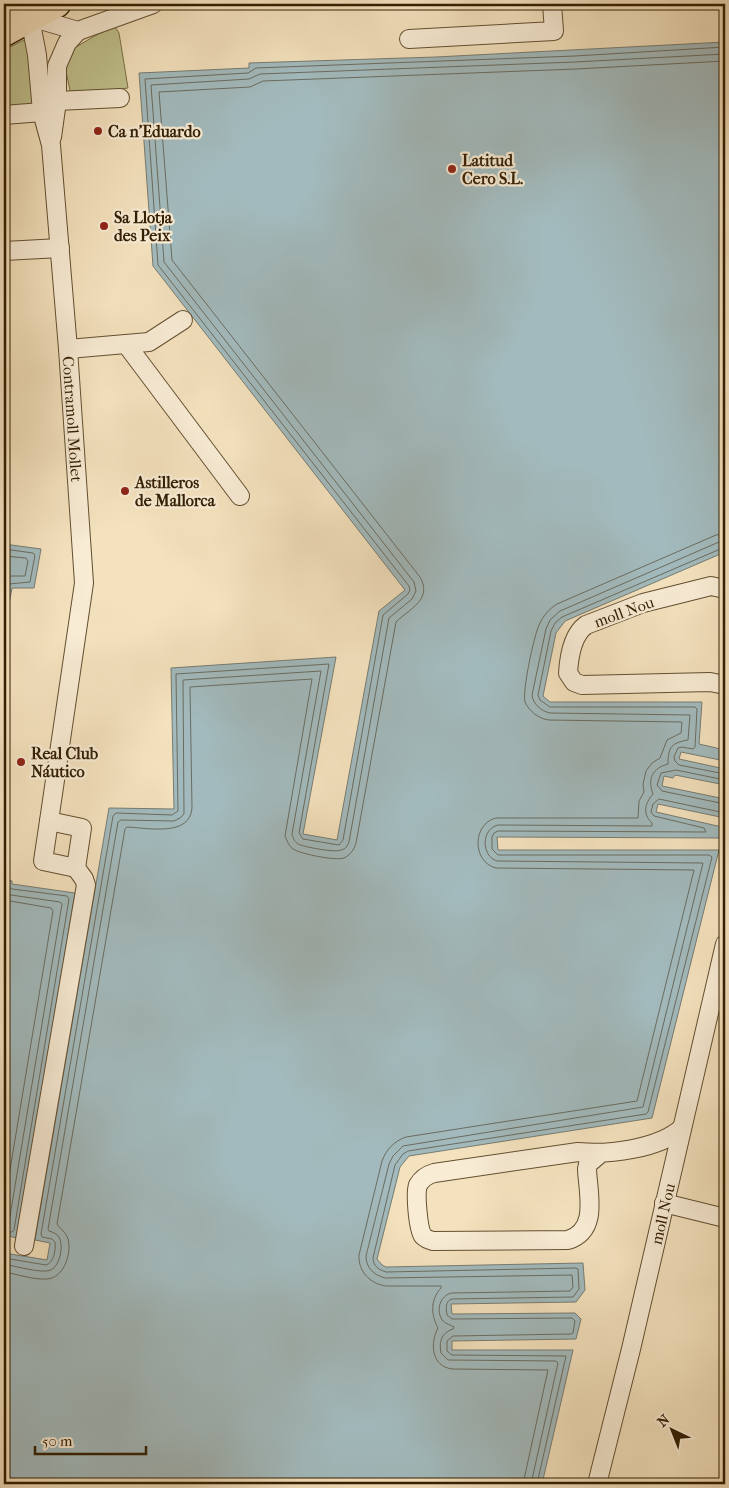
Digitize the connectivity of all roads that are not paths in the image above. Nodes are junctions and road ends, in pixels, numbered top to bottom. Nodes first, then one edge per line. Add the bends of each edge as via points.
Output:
1 (57, 4) edge
2 (153, 4) edge
3 (552, 4) edge
4 (15, 9) edge
5 (78, 31) junction
6 (4, 33) edge
7 (409, 39) dead end
8 (120, 98) dead end
9 (57, 101) junction
10 (42, 112) junction
11 (4, 115) edge
12 (52, 145) junction
13 (60, 248) junction
14 (4, 251) edge
15 (183, 320) dead end
16 (126, 344) junction
17 (68, 348) junction
18 (240, 496) dead end
19 (725, 589) edge
20 (725, 685) edge
21 (49, 820) junction
22 (76, 868) junction
23 (725, 944) edge
24 (682, 1128) junction
25 (647, 1146) junction
26 (601, 1153) junction
27 (674, 1164) junction
28 (664, 1203) junction
29 (725, 1218) edge
30 (24, 1246) dead end
31 (597, 1484) edge

1 - 4 highway
2 - 5 street
3 - 7 street via 554,32
4 - 5 street
4 - 6 highway
4 - 10 street, Contramoll Mollet via 37,55
5 - 9 street via 68,43 58,66
8 - 9 street
9 - 12 street
10 - 11 street
10 - 12 street, Contramoll Mollet
12 - 13 street, Contramoll Mollet
13 - 14 street
13 - 17 street, Contramoll Mollet
15 - 16 street via 149,342
16 - 17 street
16 - 18 street
17 - 21 street, Contramoll Mollet via 84,583
19 - 20 street, moll Nou via 711,586 644,603 586,626 575,638 568,673 574,682 582,685 710,682
21 - 22 street via 82,828
21 - 22 street, Contramoll Mollet via 43,861
22 - 30 street via 86,886
23 - 24 street, moll Nou
24 - 25 street via 667,1139
24 - 27 street, moll Nou
25 - 26 street
25 - 27 street via 659,1150
26 - 26 street via 578,1152 426,1176 416,1192 421,1233 433,1241 574,1238 584,1230 589,1216 588,1164
27 - 28 street, moll Nou
28 - 29 street
28 - 31 street, moll Nou

